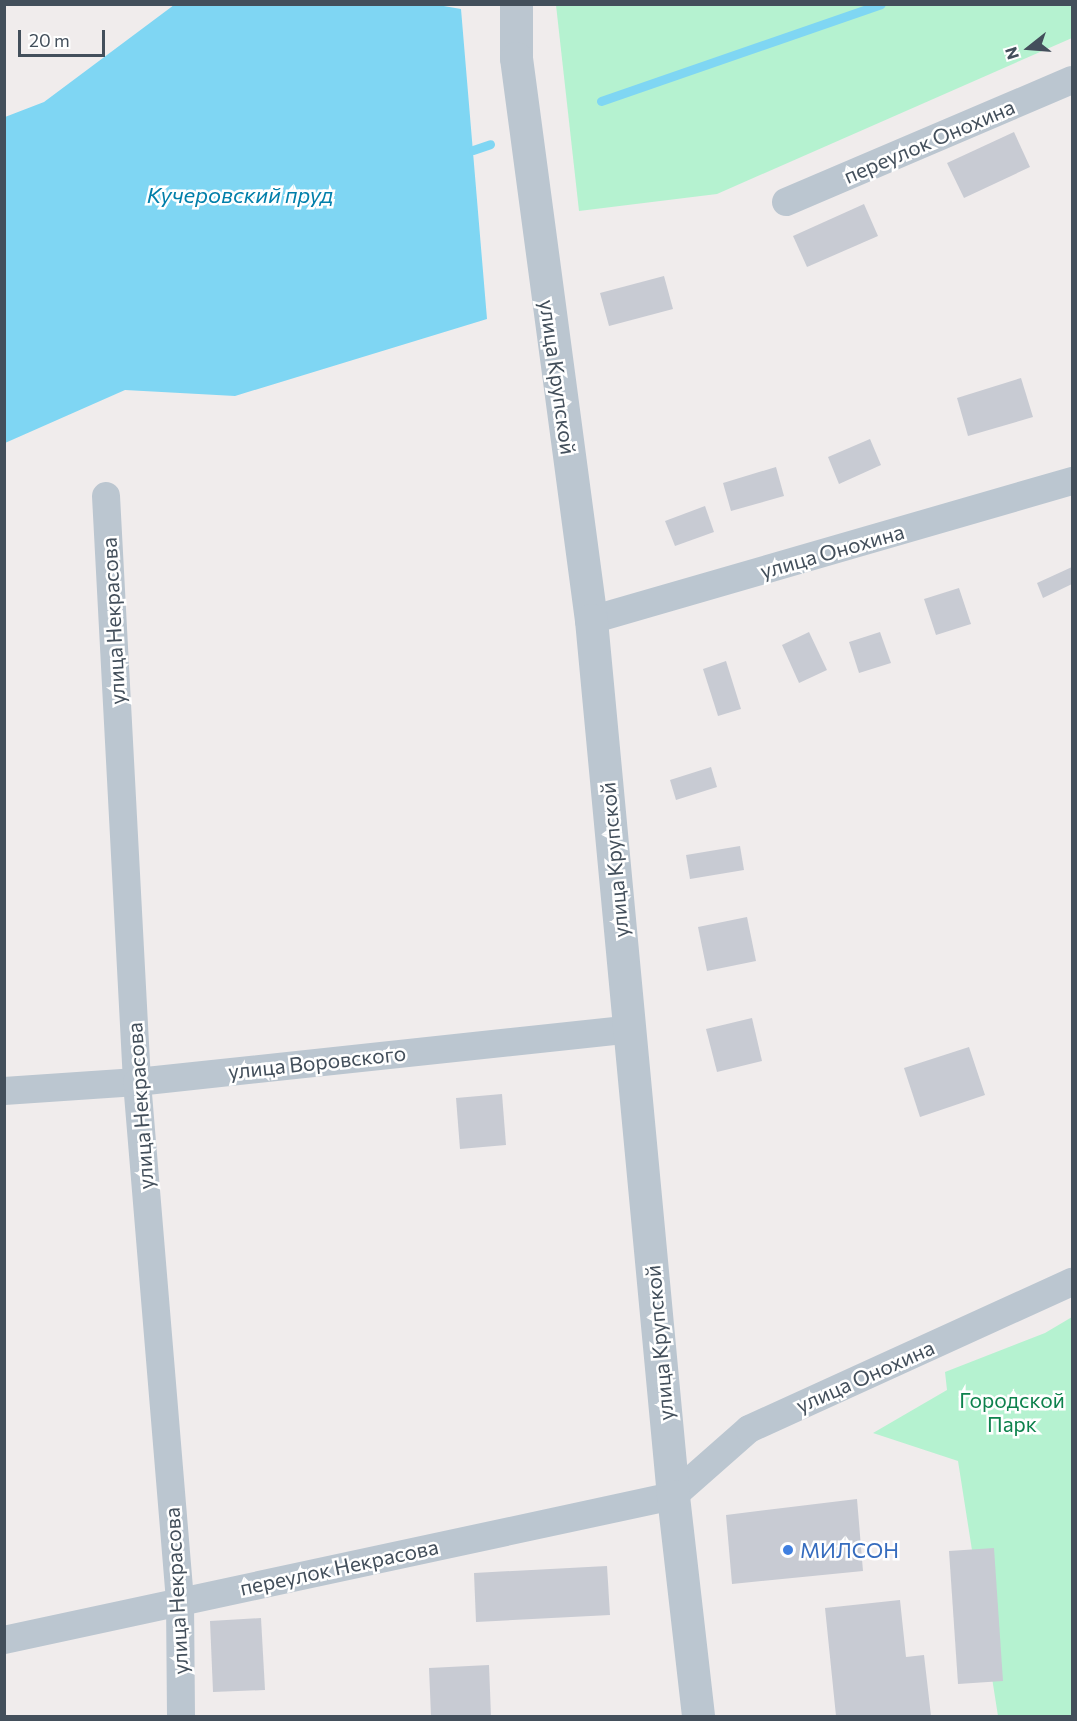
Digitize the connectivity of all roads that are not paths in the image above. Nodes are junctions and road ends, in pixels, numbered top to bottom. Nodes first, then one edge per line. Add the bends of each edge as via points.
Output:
1 (516, 4) edge
2 (1072, 81) edge
3 (786, 202) dead end
4 (1072, 481) edge
5 (106, 496) dead end
6 (591, 620) junction
7 (630, 1029) junction
8 (137, 1082) junction
9 (4, 1091) edge
10 (1072, 1282) edge
11 (674, 1496) junction
12 (180, 1601) junction
13 (4, 1640) edge
14 (181, 1716) edge
15 (698, 1716) edge

1 - 6 street, улица Крупской via 516,58
2 - 3 street, переулок Онохина
4 - 6 street, улица Онохина
5 - 8 street, улица Некрасова
6 - 7 street, улица Крупской
7 - 8 street, улица Воровского
7 - 11 street, улица Крупской
8 - 9 street, улица Воровского
8 - 12 street, улица Некрасова
10 - 11 street, улица Онохина via 749,1428
11 - 12 street, переулок Некрасова
11 - 15 street, улица Крупской
12 - 13 street, переулок Некрасова
12 - 14 street, улица Некрасова

